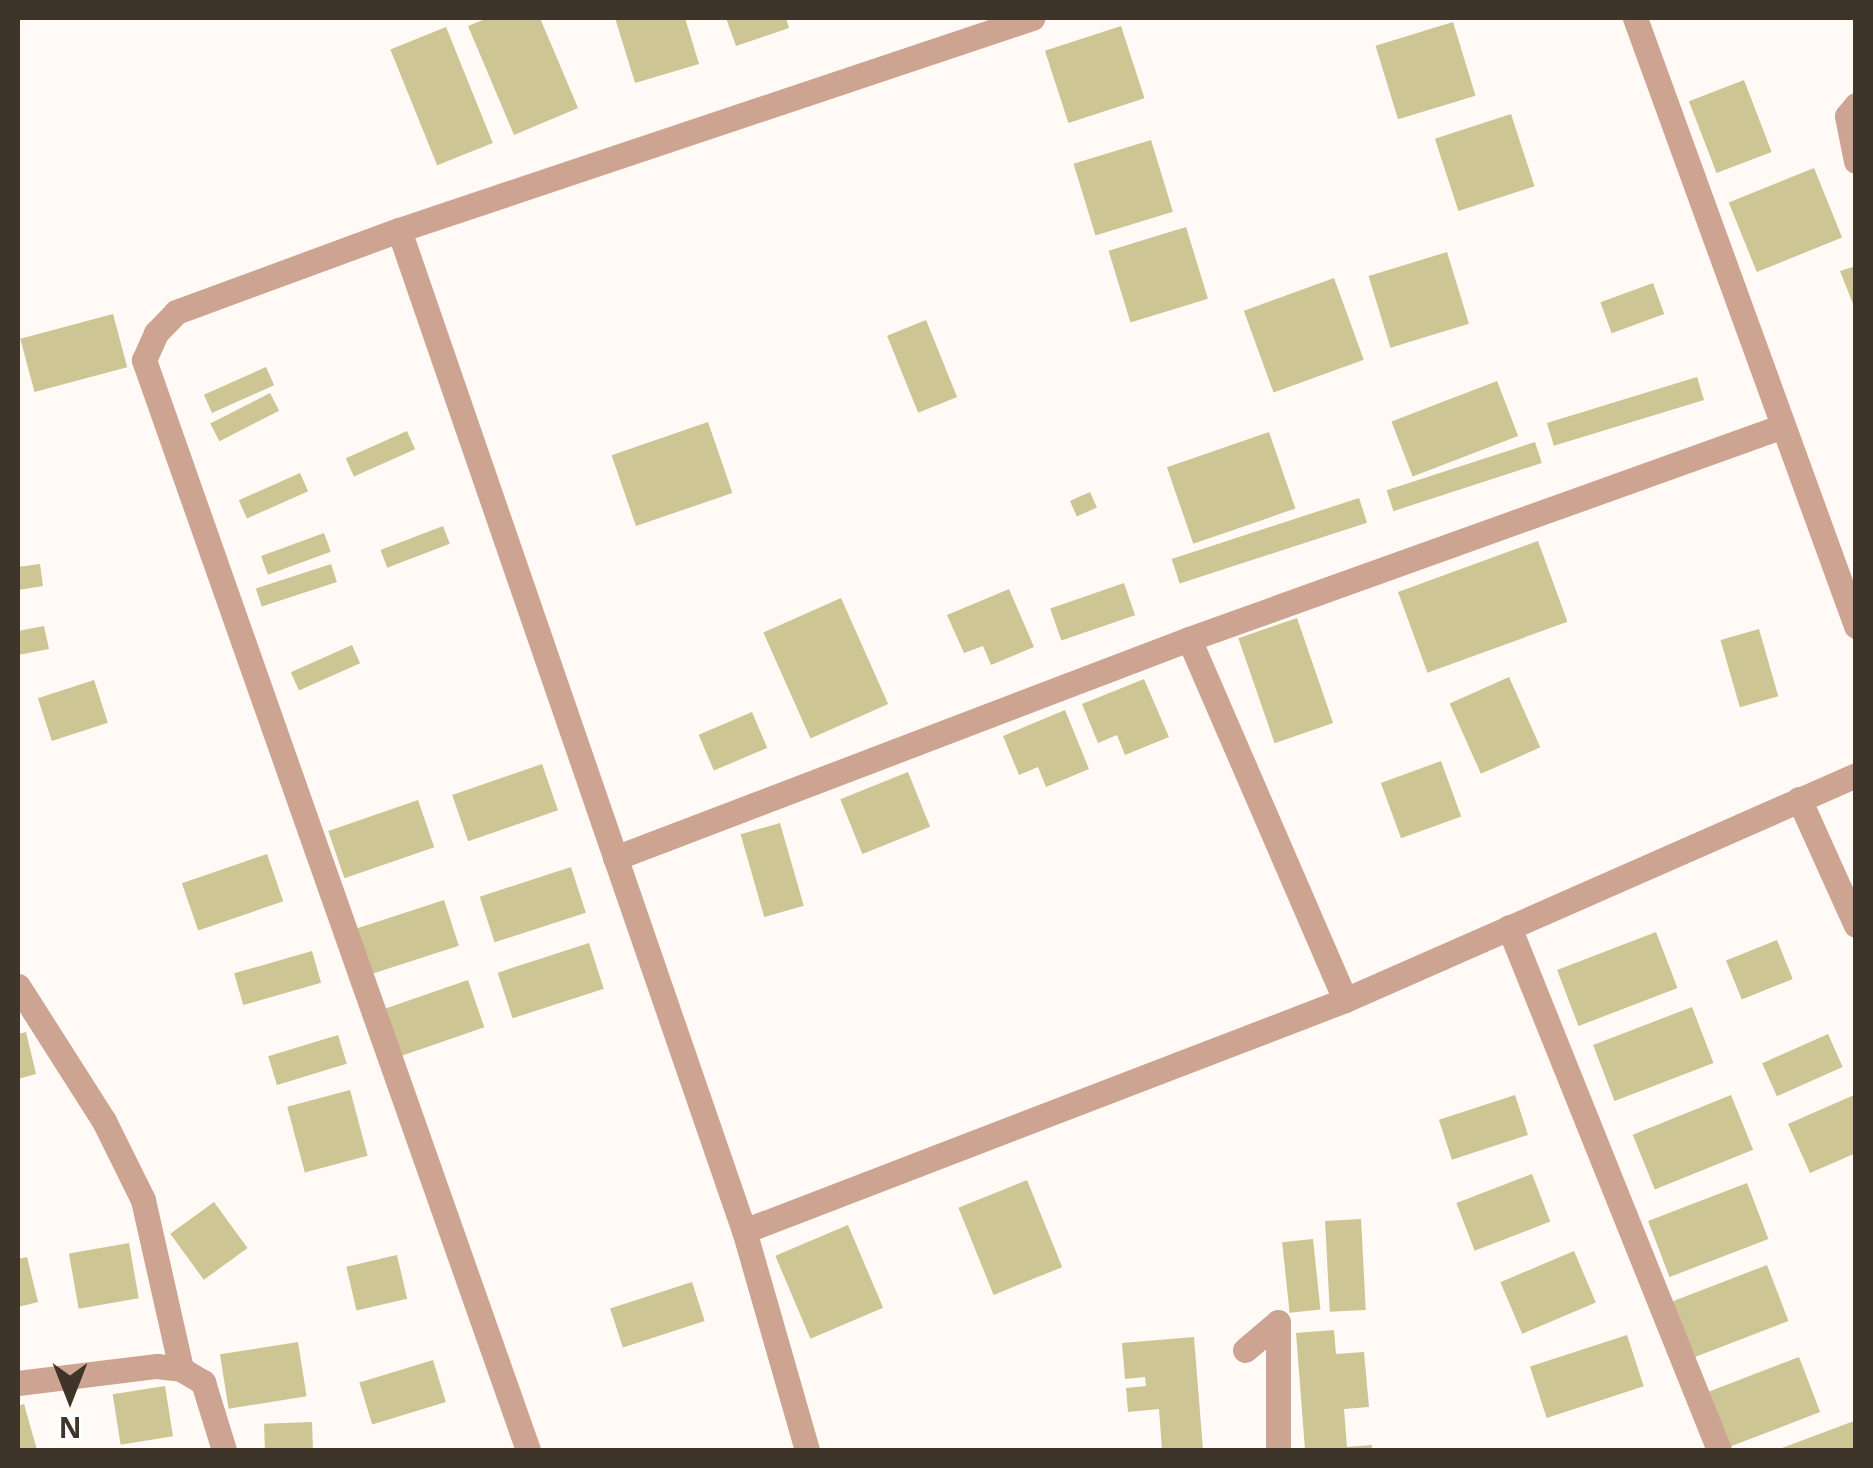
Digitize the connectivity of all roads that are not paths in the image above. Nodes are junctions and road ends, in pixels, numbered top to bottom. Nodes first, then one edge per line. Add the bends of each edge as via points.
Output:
1 (1032, 18) edge
2 (1635, 18) edge
3 (1856, 104) edge
4 (1856, 161) edge
5 (399, 230) junction
6 (1783, 426) junction
7 (1856, 626) edge
8 (1189, 639) junction
9 (1856, 774) edge
10 (1799, 800) junction
11 (616, 858) junction
12 (1856, 925) edge
13 (1509, 927) junction
14 (18, 986) edge
15 (1345, 1000) junction
16 (744, 1231) junction
17 (1245, 1350) dead end
18 (181, 1369) junction
19 (18, 1384) edge
20 (224, 1450) edge
21 (528, 1450) edge
22 (807, 1450) edge
23 (1278, 1450) edge
24 (1719, 1450) edge

1 - 5 street
2 - 6 street
3 - 4 street via 1847,116
5 - 11 street
5 - 21 street via 176,312 144,360
6 - 7 street
6 - 8 street
8 - 11 street
8 - 15 street
9 - 10 street
10 - 12 street
10 - 13 street
11 - 16 street
13 - 15 street
13 - 24 street
14 - 18 street via 104,1121 144,1200
15 - 16 street
16 - 22 street
17 - 23 street via 1278,1322
18 - 19 street via 157,1366
18 - 20 street via 203,1382

